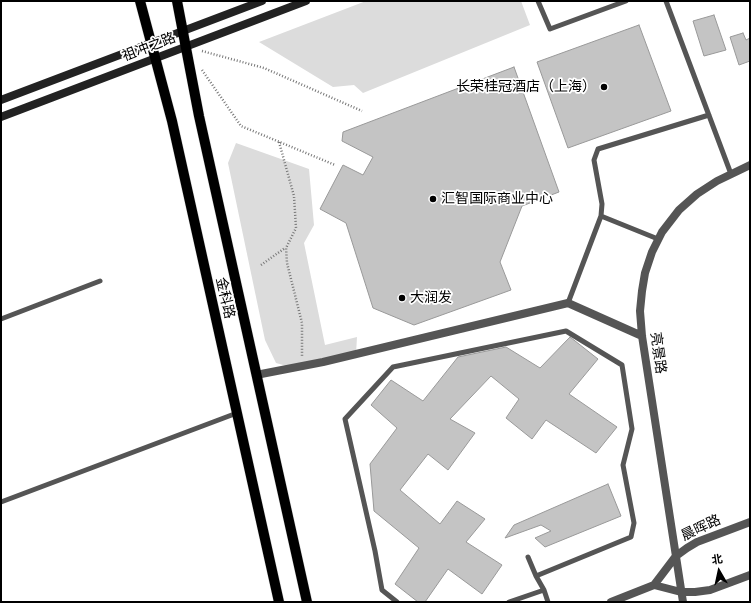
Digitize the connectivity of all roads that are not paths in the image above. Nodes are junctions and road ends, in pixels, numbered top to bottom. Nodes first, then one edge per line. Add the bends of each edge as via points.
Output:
1 (140, 1) edge
2 (177, 1) edge
3 (262, 1) edge
4 (306, 1) edge
5 (538, 1) edge
6 (626, 1) edge
7 (666, 1) edge
8 (183, 31) junction
9 (151, 43) junction
10 (186, 47) junction
11 (155, 58) junction
12 (1, 100) edge
13 (708, 115) junction
14 (1, 117) edge
15 (750, 165) edge
16 (731, 174) junction
17 (601, 216) junction
18 (658, 239) junction
19 (100, 282) dead end
20 (568, 303) junction
21 (1, 319) edge
22 (642, 336) junction
23 (256, 375) junction
24 (237, 413) junction
25 (1, 502) edge
26 (750, 522) edge
27 (676, 556) junction
28 (528, 557) dead end
29 (750, 575) edge
30 (536, 576) junction
31 (654, 585) junction
32 (544, 590) junction
33 (681, 592) junction
34 (279, 602) edge
35 (307, 602) edge
36 (397, 602) edge
37 (509, 602) edge
38 (548, 602) edge
39 (611, 602) edge
40 (683, 602) edge

1 - 9 main road, 金科路
2 - 8 main road, 金科路
3 - 8 main road, 祖冲之路
4 - 10 main road, 祖冲之路
5 - 6 lane via 550,29
7 - 13 lane
8 - 9 main road, 祖冲之路
8 - 10 main road, 金科路
9 - 11 main road, 金科路
9 - 12 main road, 祖冲之路
10 - 11 main road, 祖冲之路
10 - 23 main road, 金科路
11 - 14 main road, 祖冲之路
11 - 24 main road, 金科路 via 172,121
13 - 16 lane
13 - 17 lane via 598,149 594,160 602,204
15 - 16 street, 亮景路
16 - 18 street, 亮景路 via 697,194 679,210
17 - 18 lane
17 - 20 lane
18 - 22 street, 亮景路 via 645,273 642,291
19 - 21 lane
20 - 22 street
20 - 23 street
22 - 27 street, 亮景路
23 - 35 main road, 金科路
24 - 25 lane
24 - 34 main road, 金科路
26 - 27 street, 晨晖路 via 697,542
27 - 31 street, 晨晖路
27 - 33 street, 亮景路
28 - 30 lane
29 - 33 street via 710,590
30 - 32 lane
30 - 36 lane via 631,537 634,523 622,465 632,429 622,365 566,331 393,366 345,419 382,590
31 - 33 street
31 - 39 street
32 - 37 lane
32 - 38 lane
33 - 40 street, 亮景路

